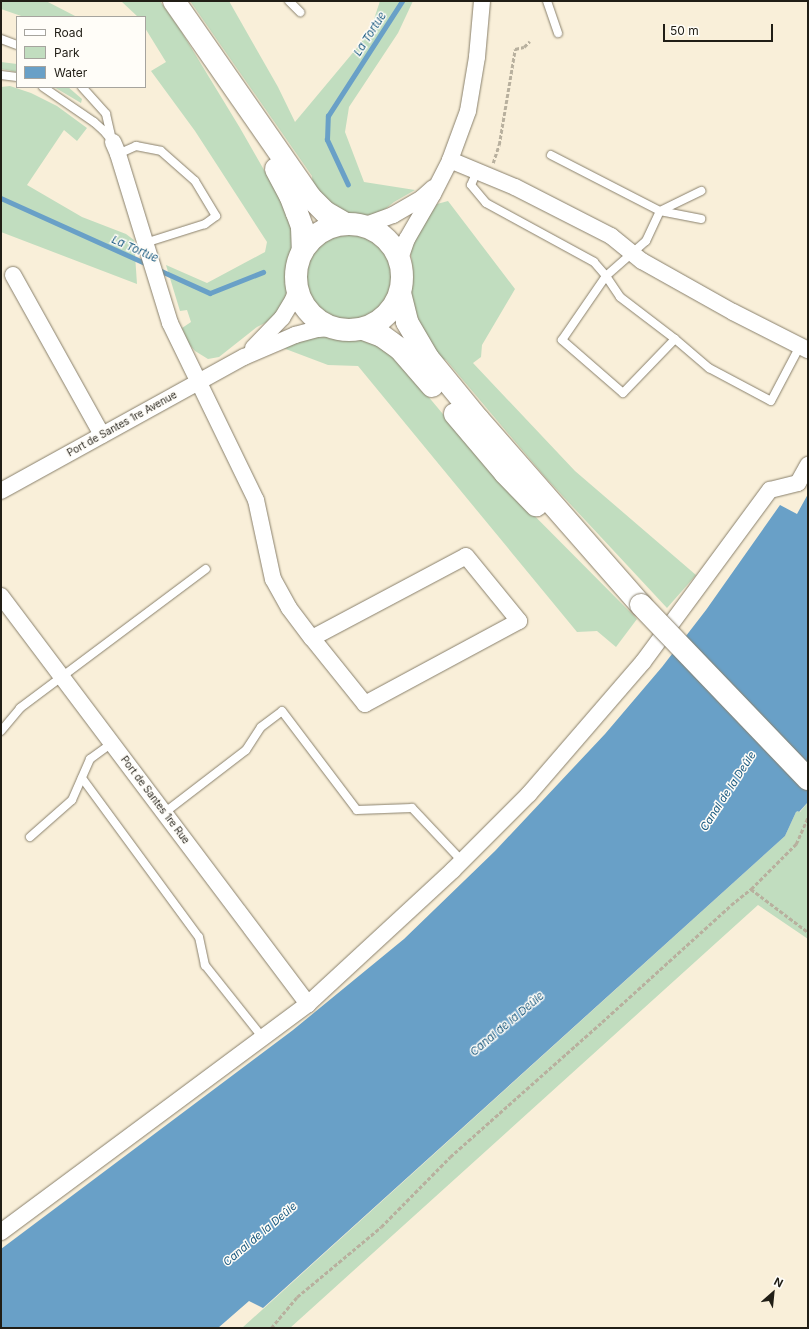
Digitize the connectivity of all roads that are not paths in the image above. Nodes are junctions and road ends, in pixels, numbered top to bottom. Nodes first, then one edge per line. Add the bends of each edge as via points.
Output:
1 (174, 1) edge
2 (289, 1) edge
3 (482, 1) edge
4 (547, 1) edge
5 (300, 12) dead end
6 (558, 33) dead end
7 (1, 39) edge
8 (16, 45) edge
9 (214, 60) junction
10 (1, 75) edge
11 (16, 77) edge
12 (44, 88) edge
13 (83, 88) edge
14 (116, 148) junction
15 (550, 155) dead end
16 (450, 160) junction
17 (483, 174) junction
18 (442, 176) junction
19 (701, 191) dead end
20 (660, 211) junction
21 (701, 219) dead end
22 (354, 225) junction
23 (147, 248) junction
24 (303, 250) junction
25 (633, 253) junction
26 (400, 259) junction
27 (13, 275) dead end
28 (606, 276) junction
29 (297, 288) junction
30 (400, 293) junction
31 (333, 328) junction
32 (363, 329) junction
33 (675, 339) junction
34 (804, 348) edge
35 (244, 357) junction
36 (198, 382) junction
37 (102, 435) junction
38 (808, 465) edge
39 (1, 490) edge
40 (206, 568) dead end
41 (1, 596) edge
42 (641, 605) junction
43 (312, 638) junction
44 (62, 676) junction
45 (1, 730) edge
46 (112, 743) junction
47 (82, 778) junction
48 (808, 779) edge
49 (164, 813) junction
50 (30, 837) dead end
51 (462, 861) junction
52 (308, 1004) junction
53 (262, 1038) junction
54 (1, 1232) edge

1 - 9 main road
2 - 5 lane
3 - 16 street via 473,86
4 - 6 lane
7 - 8 lane
9 - 22 main road via 310,197 325,212
9 - 24 main road via 290,195 302,227
10 - 11 lane
12 - 14 lane via 94,122
13 - 14 lane via 106,114
14 - 23 street
14 - 23 lane via 136,146 161,151 195,181 216,216 205,224
15 - 20 lane
16 - 17 street
16 - 18 street
17 - 25 street via 515,187 611,236
17 - 28 lane via 471,185 486,203 594,262
18 - 22 street via 428,193 393,215
18 - 26 street via 407,239
19 - 20 lane
20 - 21 lane
20 - 25 lane via 646,241
22 - 24 main road via 333,226 321,232
22 - 26 main road via 375,230 394,248
23 - 36 street via 170,323
24 - 29 main road via 297,268
25 - 28 lane
25 - 34 street via 642,261 733,312
26 - 30 main road via 403,273
27 - 37 street
28 - 33 lane via 620,297
28 - 33 lane via 562,340 623,393
29 - 31 main road via 310,313 320,322
29 - 35 street via 282,318
30 - 32 main road via 389,313 377,323
30 - 42 main road via 407,322 428,358
31 - 32 main road via 348,331
31 - 35 street via 295,335
32 - 42 main road via 382,336 400,349 526,495
33 - 34 lane via 709,368 771,401
35 - 36 street, Port de Santes 1re Avenue
36 - 37 street, Port de Santes 1re Avenue
36 - 43 street via 256,500 273,579 289,608
37 - 39 street, Port de Santes 1re Avenue
38 - 51 street via 798,483 770,490 633,674 529,794
40 - 44 lane
41 - 44 street, Port de Santes 1re Rue
42 - 48 main road, bridge
43 - 43 street via 365,704 519,621 466,556
44 - 45 lane via 20,708
44 - 46 street, Port de Santes 1re Rue
46 - 47 lane via 90,759
46 - 49 street, Port de Santes 1re Rue
47 - 50 lane via 72,800
47 - 53 lane via 199,937 205,965
49 - 51 lane via 246,750 261,727 282,711 357,810 412,808
49 - 52 street, Port de Santes 1re Rue
51 - 52 street
52 - 53 street
53 - 54 street

